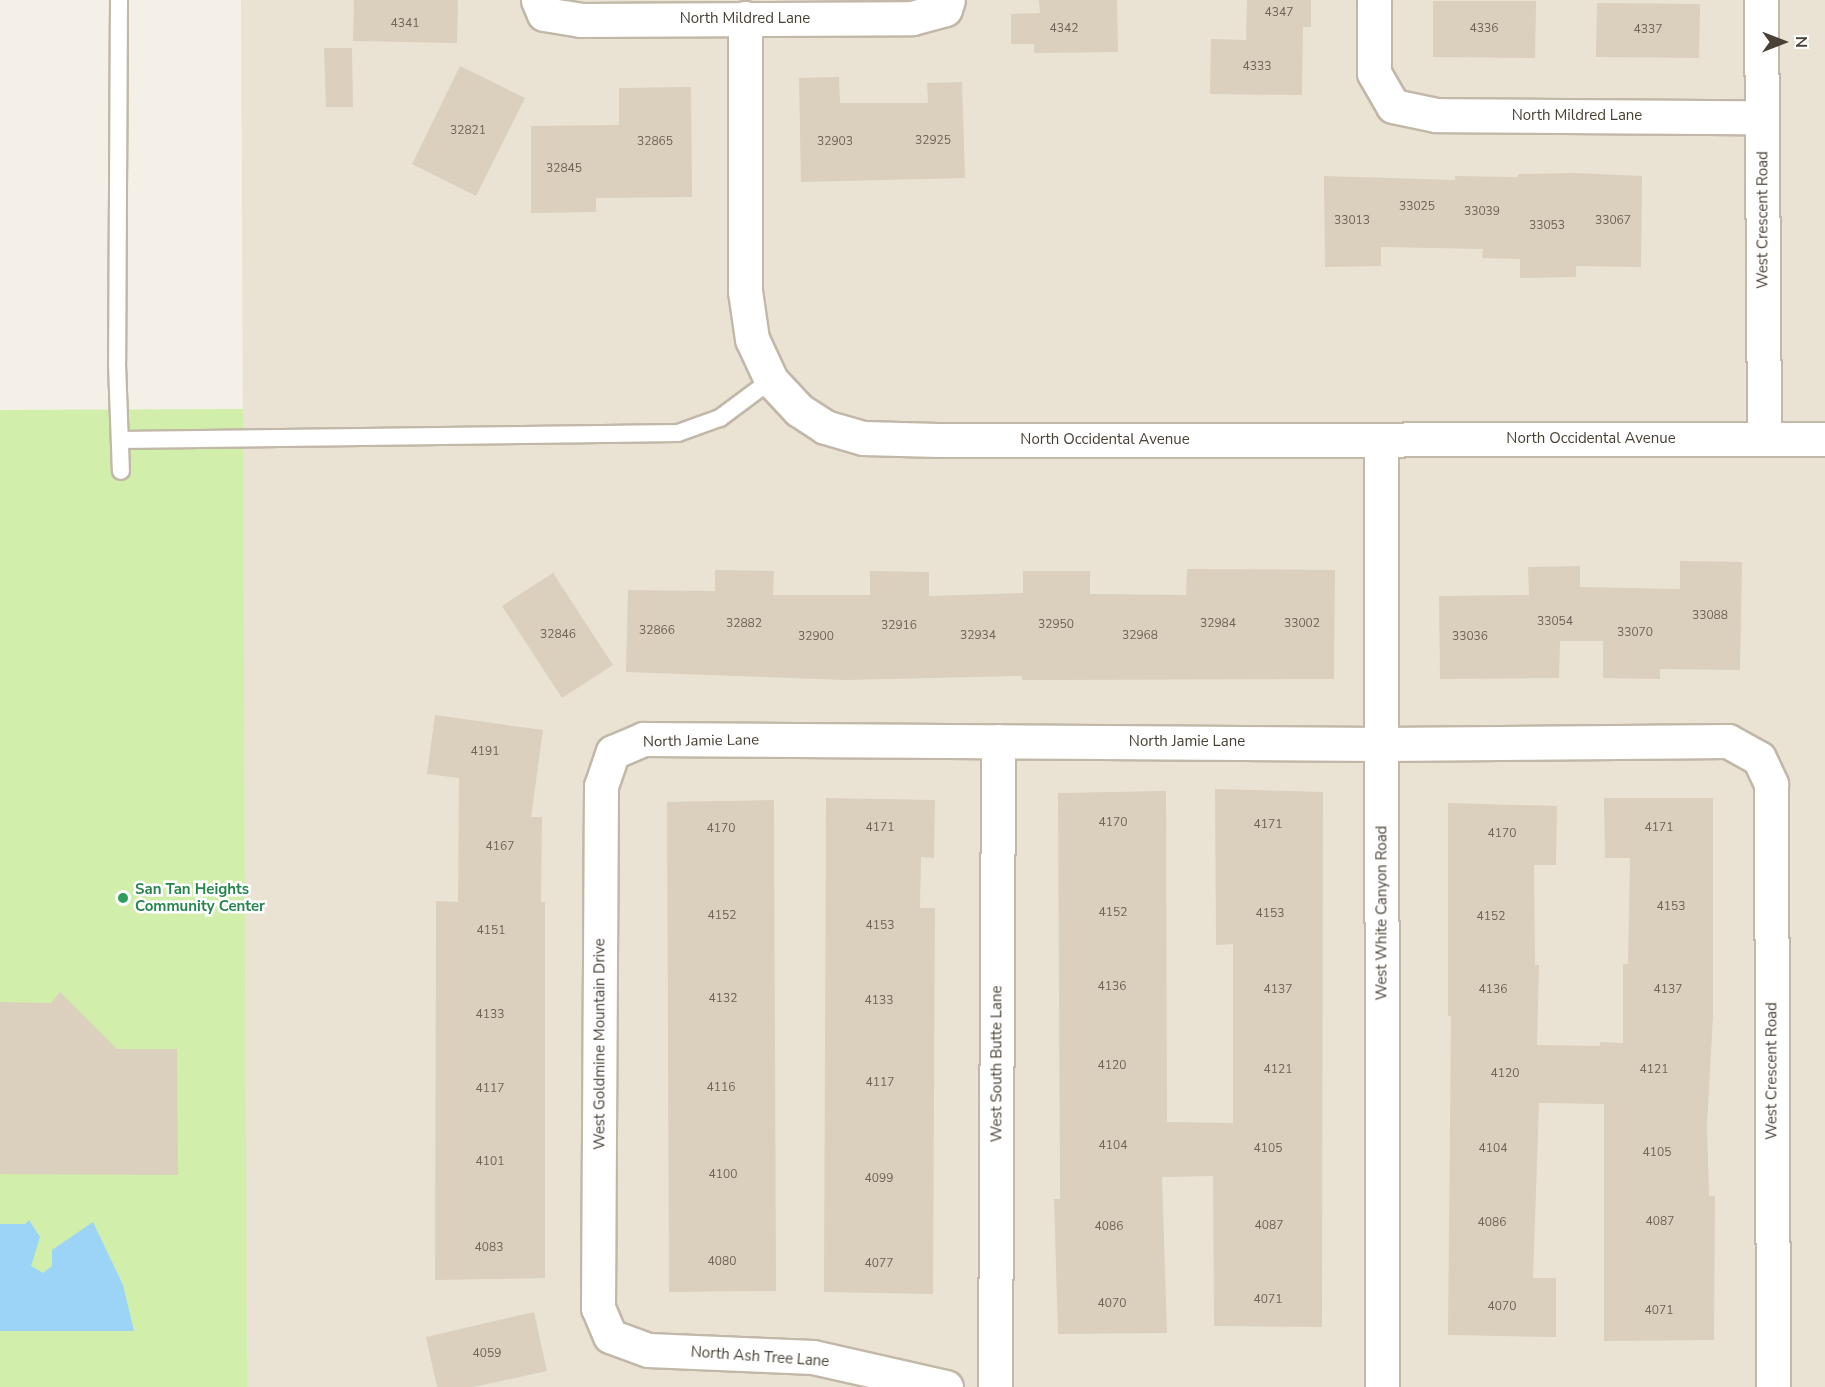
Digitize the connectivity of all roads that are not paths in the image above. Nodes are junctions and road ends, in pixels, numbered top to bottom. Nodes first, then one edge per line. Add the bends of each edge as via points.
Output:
1 (119, 0) edge
2 (1374, 0) edge
3 (1761, 0) edge
4 (946, 4) edge
5 (541, 7) edge
6 (745, 18) junction
7 (1762, 117) junction
8 (771, 380) junction
9 (1764, 439) junction
10 (1825, 439) edge
11 (120, 440) junction
12 (1381, 440) junction
13 (121, 471) dead end
14 (998, 741) junction
15 (1382, 744) junction
16 (613, 752) joint
17 (1759, 758) joint
18 (610, 1336) joint
19 (946, 1387) edge
20 (995, 1387) edge
21 (1382, 1387) edge
22 (1773, 1387) edge

1 - 11 lane
2 - 7 street, North Mildred Lane via 1374,73 1393,106 1436,115
3 - 7 street, West Crescent Road
4 - 6 street, North Mildred Lane via 912,18
5 - 6 street, North Mildred Lane via 580,20
6 - 8 street, North Occidental Avenue via 745,291 752,339
7 - 9 street, West Crescent Road
8 - 11 lane via 720,418 678,433
8 - 12 street, North Occidental Avenue via 799,410 825,427 862,438
9 - 10 street, North Occidental Avenue
9 - 12 street, North Occidental Avenue
11 - 13 lane
12 - 15 street, West White Canyon Road
14 - 15 street, North Jamie Lane
14 - 16 street, North Jamie Lane via 643,739
14 - 20 street, West South Butte Lane
15 - 17 street, North Jamie Lane via 1728,741
15 - 21 street, West White Canyon Road
16 - 18 street, West Goldmine Mountain Drive via 601,786 598,1272 598,1308
17 - 22 street, West Crescent Road via 1771,784
18 - 19 street, North Ash Tree Lane via 648,1350 813,1357

